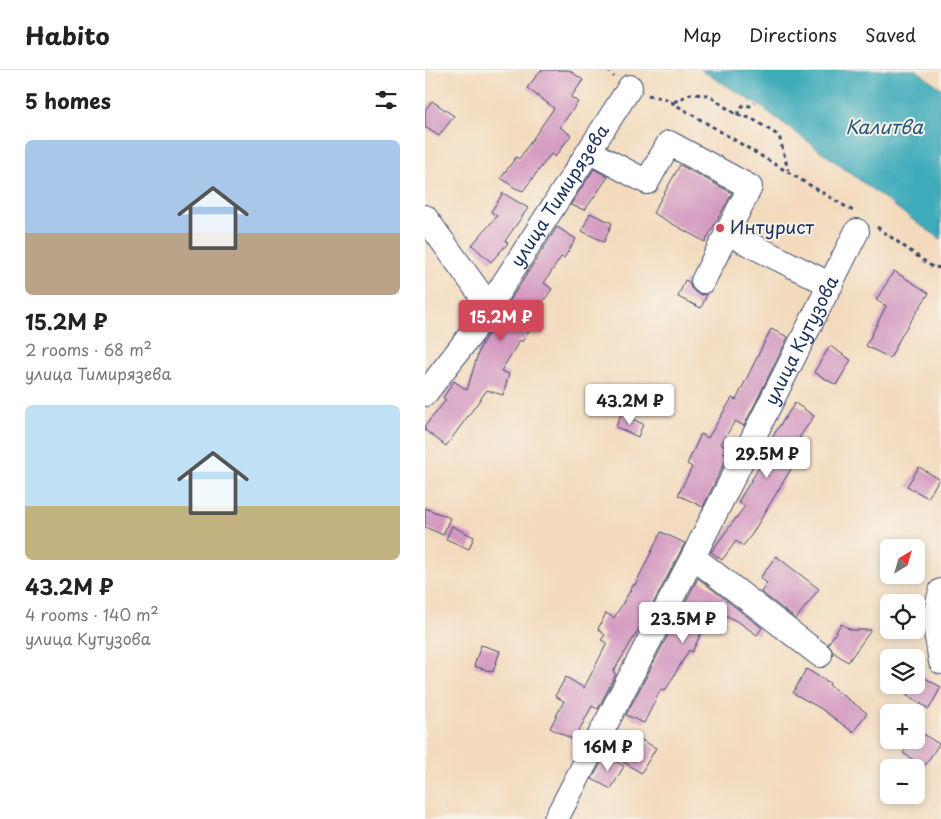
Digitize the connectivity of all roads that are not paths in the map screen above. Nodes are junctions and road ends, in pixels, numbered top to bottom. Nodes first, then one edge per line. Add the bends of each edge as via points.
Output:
1 (629, 89) road end
2 (598, 156) dead end
3 (425, 217) edge
4 (863, 223) road end
5 (727, 233) junction
6 (436, 249) edge
7 (703, 281) dead end
8 (831, 285) junction
9 (489, 306) junction
10 (425, 394) edge
11 (693, 557) junction
12 (941, 591) edge
13 (820, 655) dead end
14 (941, 662) edge
15 (556, 819) edge

1 - 9 street, улица Тимирязева
2 - 5 street via 647,182 669,143 750,187
3 - 6 street
4 - 8 street, улица Кутузова
5 - 7 street
5 - 8 street
6 - 9 street
8 - 11 street, улица Кутузова
9 - 10 street, улица Тимирязева
11 - 13 street
11 - 15 street, улица Кутузова
12 - 14 street via 934,619

